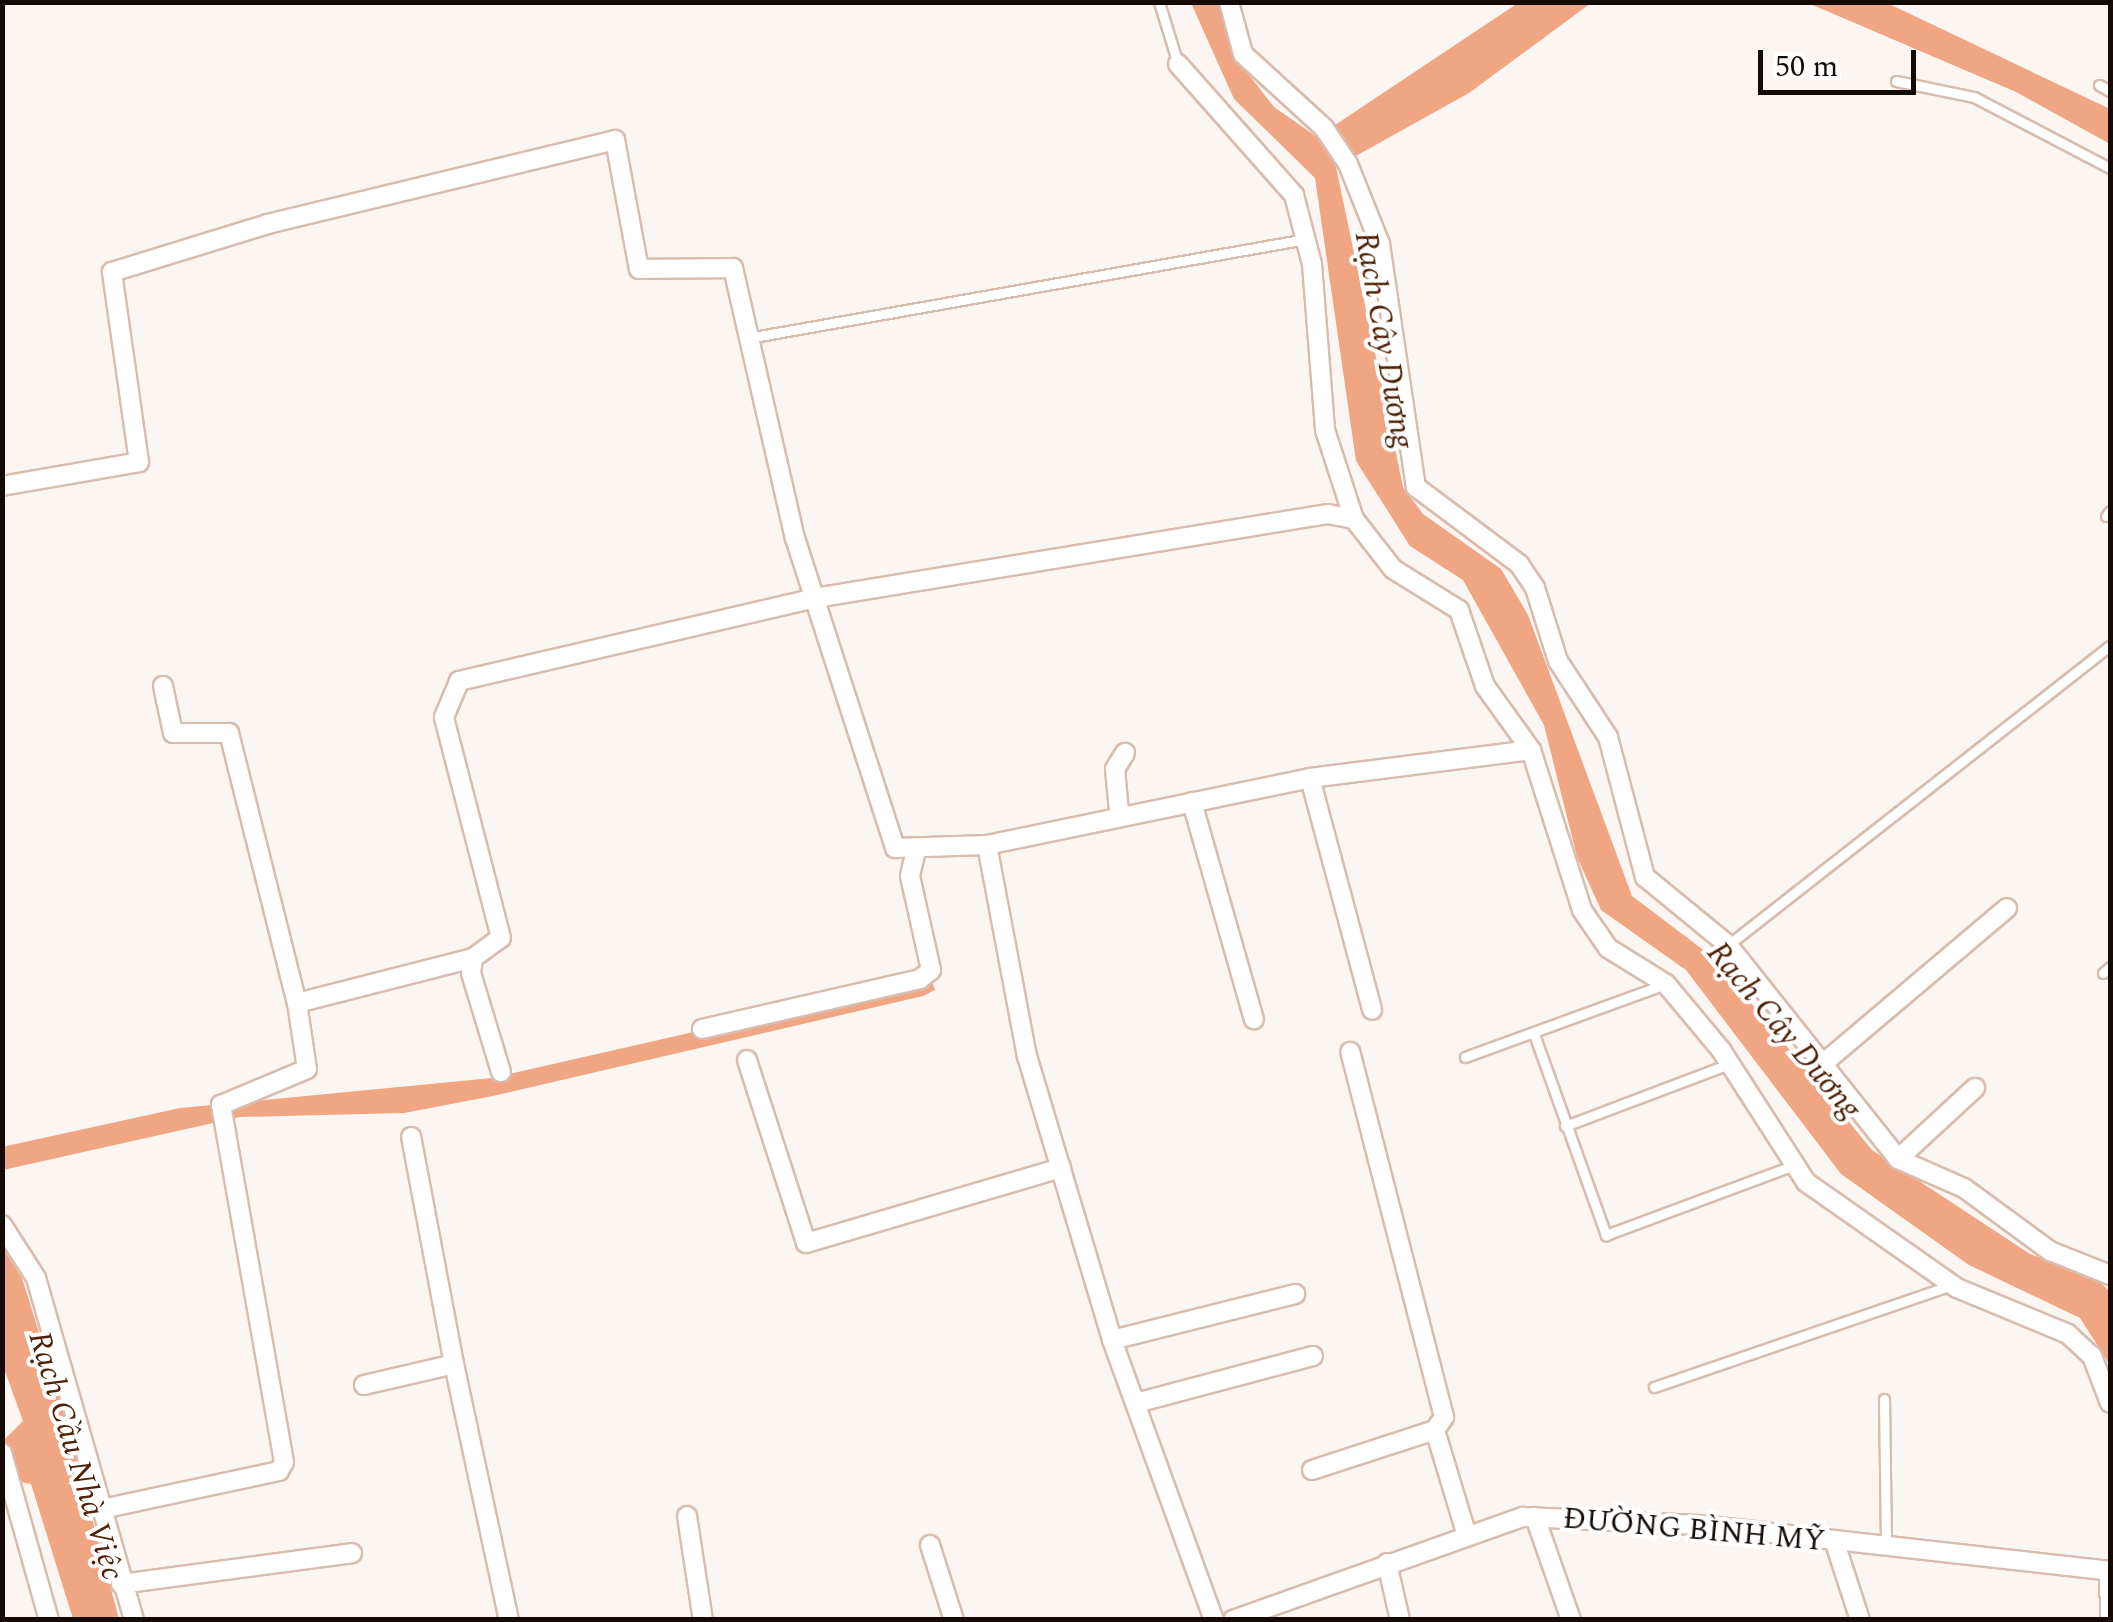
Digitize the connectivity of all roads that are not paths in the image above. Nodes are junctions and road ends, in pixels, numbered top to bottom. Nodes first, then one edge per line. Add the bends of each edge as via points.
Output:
1 (1159, 2) edge
2 (1228, 2) edge
3 (1178, 64) joint
4 (1896, 82) dead end
5 (2099, 85) dead end
6 (2110, 92) edge
7 (2110, 168) edge
8 (1306, 239) junction
9 (748, 338) junction
10 (2, 486) edge
11 (1354, 520) junction
12 (815, 598) junction
13 (2110, 646) edge
14 (163, 686) dead end
15 (1530, 750) junction
16 (1125, 753) dead end
17 (1310, 778) junction
18 (1192, 802) junction
19 (1119, 812) junction
20 (988, 846) junction
21 (916, 854) junction
22 (2007, 908) dead end
23 (1728, 945) junction
24 (472, 958) junction
25 (1666, 984) junction
26 (297, 1004) junction
27 (1372, 1010) dead end
28 (1254, 1019) dead end
29 (702, 1029) dead end
30 (1534, 1034) junction
31 (1350, 1052) dead end
32 (1465, 1057) dead end
33 (746, 1060) dead end
34 (1729, 1064) junction
35 (1819, 1066) junction
36 (501, 1072) dead end
37 (1976, 1088) dead end
38 (1565, 1126) junction
39 (411, 1137) dead end
40 (1898, 1159) junction
41 (1794, 1165) junction
42 (1061, 1168) junction
43 (2, 1225) edge
44 (2110, 1276) edge
45 (1952, 1285) junction
46 (1295, 1294) dead end
47 (1112, 1340) junction
48 (1313, 1356) dead end
49 (454, 1364) junction
50 (364, 1385) dead end
51 (1654, 1388) dead end
52 (1884, 1398) dead end
53 (1136, 1403) junction
54 (2110, 1403) edge
55 (1435, 1430) junction
56 (2, 1452) edge
57 (1312, 1470) dead end
58 (102, 1510) junction
59 (687, 1516) dead end
60 (1535, 1517) junction
61 (1467, 1536) junction
62 (1835, 1543) junction
63 (930, 1545) dead end
64 (1886, 1550) junction
65 (352, 1553) dead end
66 (1387, 1563) junction
67 (2110, 1571) edge
68 (122, 1584) junction
69 (1282, 1611) edge
70 (2110, 1618) edge
71 (49, 1620) edge
72 (134, 1620) edge
73 (509, 1620) edge
74 (703, 1620) edge
75 (954, 1620) edge
76 (1214, 1620) edge
77 (1233, 1620) edge
78 (1400, 1620) edge
79 (1571, 1620) edge
80 (1860, 1620) edge

1 - 3 lane
2 - 23 street via 1258,74 1324,128 1348,164 1380,244 1416,487 1519,564 1535,588 1558,662 1608,737 1644,876
3 - 8 street via 1226,125 1272,162 1294,195
4 - 7 lane via 1974,97
5 - 6 lane
8 - 9 lane
8 - 11 street via 1325,430
9 - 10 street via 729,264 639,270 621,149 610,140 112,272 139,462
9 - 12 street
11 - 12 street via 1286,518
11 - 15 street via 1393,569 1459,610 1485,686
12 - 21 street via 895,848
12 - 24 street via 460,681 444,717 501,938
13 - 23 lane
14 - 26 street via 173,732 229,732
15 - 17 street
15 - 25 street via 1582,910 1608,948
16 - 19 street via 1114,769
17 - 18 street
17 - 27 street
18 - 19 street
18 - 28 street
19 - 20 street
20 - 21 street
20 - 42 street via 1027,1056
21 - 29 street via 910,876 931,970 920,980
22 - 35 street
23 - 35 street
24 - 26 street
24 - 36 street
25 - 30 lane
25 - 34 street
26 - 58 street via 307,1069 221,1104 284,1462 279,1471
30 - 32 lane
30 - 38 lane
31 - 55 street via 1438,1375 1444,1418
33 - 42 street via 806,1243
34 - 38 lane
34 - 41 street
35 - 40 street
37 - 40 street
38 - 41 lane via 1606,1235
39 - 49 street
40 - 44 street via 1964,1188 2050,1252
41 - 45 street
42 - 47 street
43 - 58 street via 36,1278
45 - 51 lane
45 - 54 street via 2068,1334 2092,1356
46 - 47 street
47 - 53 street
48 - 53 street
49 - 50 street
49 - 73 street
52 - 64 lane
53 - 76 street
55 - 57 street
55 - 61 street
56 - 71 street
58 - 68 street
59 - 74 street
60 - 61 street, ĐƯỜNG BÌNH MỸ
60 - 62 street, ĐƯỜNG BÌNH MỸ
60 - 79 street
61 - 66 street, ĐƯỜNG BÌNH MỸ
62 - 64 street, ĐƯỜNG BÌNH MỸ
62 - 80 street
63 - 75 street
64 - 67 street, ĐƯỜNG BÌNH MỸ
65 - 68 street
66 - 69 street, ĐƯỜNG BÌNH MỸ
66 - 78 street
67 - 70 street
68 - 72 street
69 - 77 street, ĐƯỜNG BÌNH MỸ

